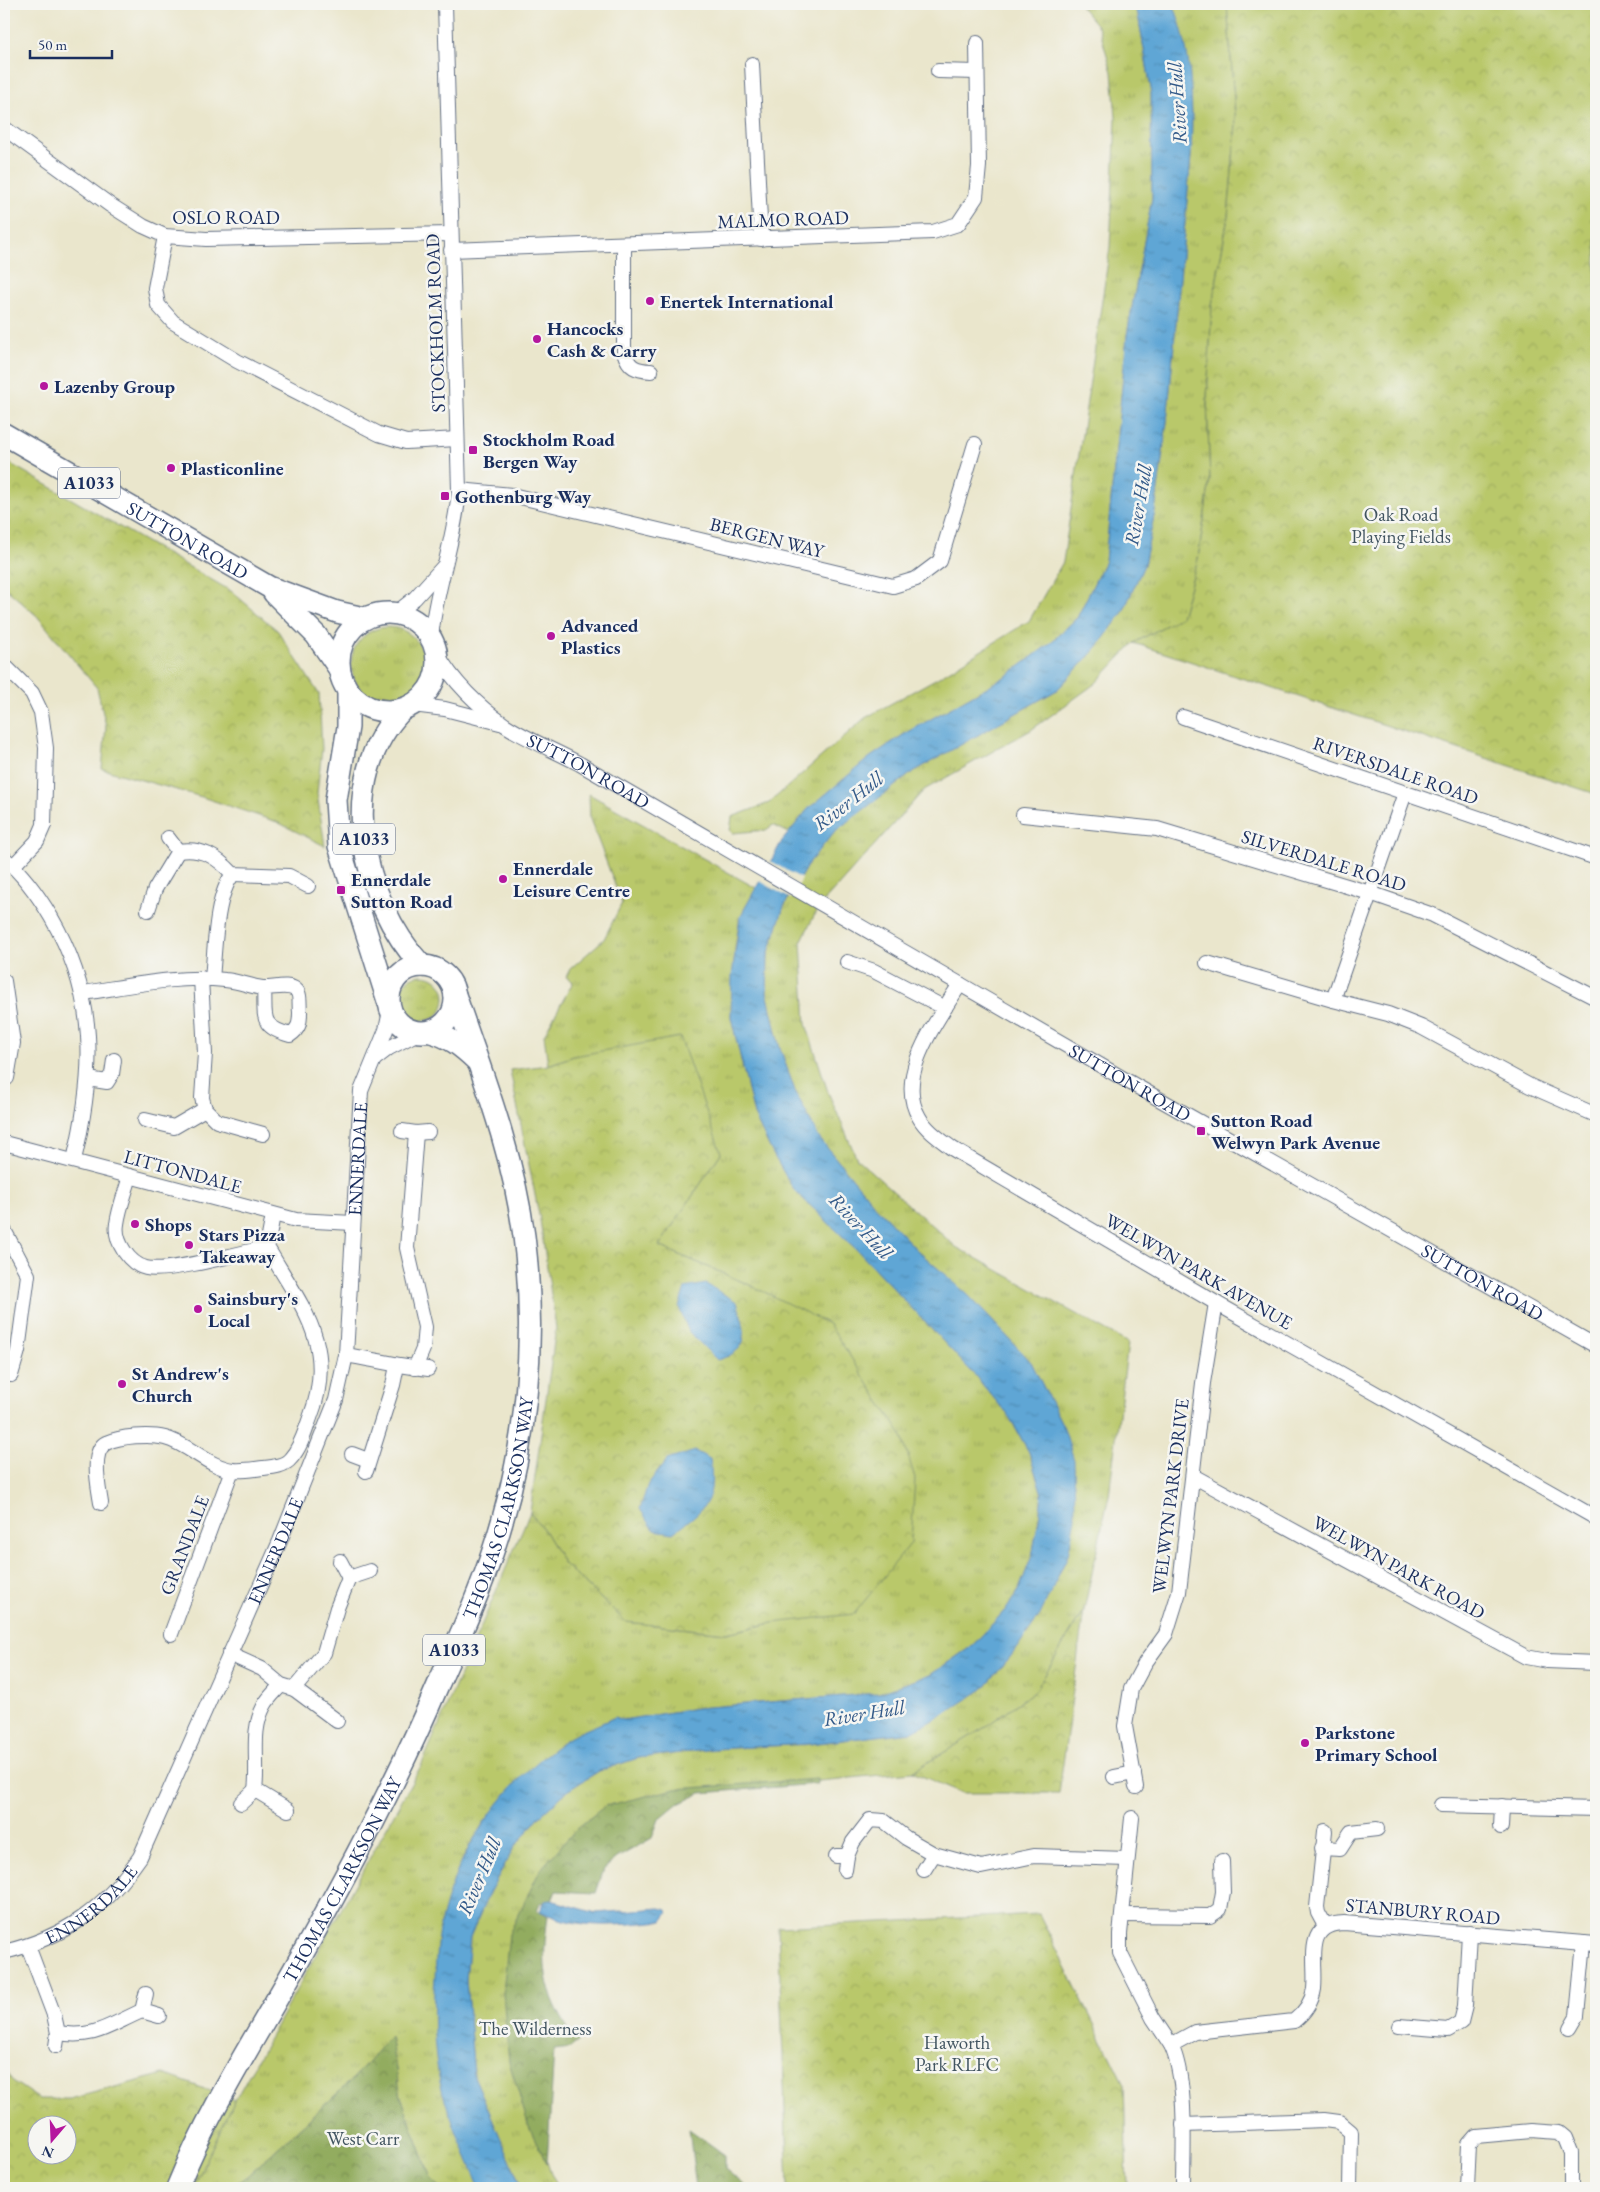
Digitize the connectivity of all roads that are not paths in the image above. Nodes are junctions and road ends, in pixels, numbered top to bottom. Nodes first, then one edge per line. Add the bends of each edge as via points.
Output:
1 (445, 4) edge
2 (977, 43) dead end
3 (752, 64) dead end
4 (938, 72) dead end
5 (977, 72) junction
6 (4, 128) edge
7 (451, 234) junction
8 (165, 236) junction
9 (761, 239) junction
10 (624, 244) junction
11 (452, 250) junction
12 (651, 371) dead end
13 (4, 434) edge
14 (457, 439) junction
15 (975, 444) dead end
16 (459, 490) junction
17 (445, 564) junction
18 (269, 587) junction
19 (396, 613) junction
20 (364, 618) junction
21 (434, 645) junction
22 (4, 665) edge
23 (338, 667) junction
24 (348, 692) junction
25 (408, 707) junction
26 (1183, 717) dead end
27 (505, 725) junction
28 (1405, 793) junction
29 (1023, 815) dead end
30 (168, 838) dead end
31 (178, 851) junction
32 (1596, 858) edge
33 (8, 862) edge
34 (233, 874) junction
35 (308, 886) dead end
36 (1370, 893) junction
37 (148, 910) dead end
38 (847, 962) dead end
39 (1207, 963) dead end
40 (422, 966) junction
41 (207, 978) junction
42 (4, 981) edge
43 (960, 984) junction
44 (264, 988) dead end
45 (84, 993) junction
46 (455, 995) junction
47 (1596, 998) edge
48 (1333, 1000) junction
49 (389, 1006) junction
50 (945, 1008) junction
51 (424, 1032) junction
52 (114, 1060) dead end
53 (373, 1060) junction
54 (478, 1063) junction
55 (88, 1078) junction
56 (10, 1079) edge
57 (205, 1109) junction
58 (1596, 1115) edge
59 (146, 1120) dead end
60 (415, 1132) dead end
61 (263, 1134) dead end
62 (4, 1143) edge
63 (74, 1160) junction
64 (130, 1176) junction
65 (273, 1214) junction
66 (354, 1223) junction
67 (4, 1230) edge
68 (267, 1247) junction
69 (1216, 1303) junction
70 (1596, 1346) edge
71 (346, 1355) junction
72 (397, 1366) junction
73 (11, 1375) dead end
74 (352, 1454) dead end
75 (232, 1470) junction
76 (1193, 1476) junction
77 (101, 1504) dead end
78 (1596, 1518) edge
79 (340, 1561) dead end
80 (370, 1571) dead end
81 (349, 1578) junction
82 (171, 1634) dead end
83 (229, 1654) junction
84 (1596, 1662) edge
85 (288, 1687) junction
86 (337, 1721) dead end
87 (1134, 1773) junction
88 (1114, 1778) dead end
89 (1136, 1788) dead end
90 (256, 1790) junction
91 (241, 1803) dead end
92 (1441, 1805) dead end
93 (1502, 1806) junction
94 (1596, 1809) edge
95 (288, 1810) dead end
96 (1132, 1818) dead end
97 (1501, 1826) dead end
98 (1377, 1829) dead end
99 (1324, 1831) dead end
100 (1322, 1848) junction
101 (934, 1854) junction
102 (1127, 1859) junction
103 (1222, 1862) dead end
104 (845, 1870) dead end
105 (924, 1870) dead end
106 (1123, 1915) junction
107 (1325, 1926) junction
108 (1469, 1933) junction
109 (1590, 1944) edge
110 (28, 1946) junction
111 (4, 1952) edge
112 (146, 1994) dead end
113 (142, 2012) junction
114 (159, 2016) dead end
115 (1570, 2028) dead end
116 (1407, 2031) dead end
117 (1172, 2045) junction
118 (1183, 2125) junction
119 (177, 2188) edge
120 (1183, 2188) edge
121 (1350, 2188) edge
122 (1467, 2188) edge
123 (1571, 2188) edge

1 - 7 street, STOCKHOLM ROAD
2 - 5 street, MALMO ROAD
3 - 9 street
4 - 5 street
5 - 9 street, MALMO ROAD via 979,166 976,197 958,224 933,232
6 - 8 street, OSLO ROAD via 110,206
7 - 8 street, OSLO ROAD via 206,239
7 - 11 street, STOCKHOLM ROAD
8 - 14 street via 155,288 158,305 173,322 237,361 379,434 406,442
9 - 10 street, MALMO ROAD
10 - 11 street, MALMO ROAD
10 - 12 street via 624,352 627,363 636,370
11 - 14 street, STOCKHOLM ROAD
13 - 18 highway, SUTTON ROAD / A1033
14 - 16 street, STOCKHOLM ROAD
15 - 16 street, BERGEN WAY via 940,561 916,579 893,586 512,495
16 - 17 street, STOCKHOLM ROAD via 457,516
17 - 19 street via 415,598
17 - 21 street, STOCKHOLM ROAD
18 - 20 highway, A1033
18 - 23 highway, A1033 via 316,635
19 - 20 highway via 379,613
19 - 21 highway via 422,626
20 - 23 highway via 344,639
21 - 25 highway via 437,668 433,683 425,695
21 - 27 street, SUTTON ROAD via 446,670
22 - 33 street via 32,694 41,712 46,748 44,825 37,841
23 - 24 highway
24 - 25 highway via 373,710 388,712
24 - 49 highway, A1033 via 348,727 336,800 338,838 346,876
25 - 27 street via 445,709
25 - 40 highway, A1033 via 378,740 370,760 362,800 363,831 379,897 394,930
26 - 28 street, RIVERSDALE ROAD
27 - 43 street, SUTTON ROAD via 597,774
28 - 32 street, RIVERSDALE ROAD
28 - 36 street
29 - 36 street, SILVERDALE ROAD via 1157,830
30 - 31 street
31 - 34 street via 192,849 216,857
31 - 37 street via 155,889
33 - 45 street via 37,893 66,942
34 - 35 street via 289,876
34 - 41 street via 226,883
36 - 47 street, SILVERDALE ROAD via 1433,915
36 - 48 street
38 - 50 street via 874,971
39 - 48 street
40 - 46 highway via 443,974
40 - 49 highway via 401,973 394,980
41 - 44 street
41 - 45 street via 162,980
41 - 57 street via 202,1098
42 - 56 street via 13,1043
43 - 50 street, WELWYN PARK AVENUE
43 - 70 street, SUTTON ROAD
45 - 55 street via 90,1044
46 - 51 highway via 452,1014 440,1028
46 - 54 highway, A1033
48 - 58 street via 1388,1014 1421,1027 1530,1086
49 - 51 highway via 401,1026
49 - 53 street, ENNERDALE via 386,1030
50 - 69 street, WELWYN PARK AVENUE via 916,1061 911,1085 919,1118 933,1134 953,1149
51 - 53 street via 389,1048
51 - 54 highway, A1033 via 446,1036
52 - 55 street via 107,1082
53 - 66 street, ENNERDALE via 360,1091
54 - 119 highway, THOMAS CLARKSON WAY / A1033 via 498,1116 515,1189 529,1295 526,1401 502,1520 470,1613 400,1768 308,1945 224,2090
55 - 63 street
57 - 59 street via 174,1127
57 - 61 street via 217,1121
60 - 72 street via 407,1248 425,1327 422,1368
62 - 63 street, LITTONDALE
63 - 64 street, LITTONDALE
64 - 65 street, LITTONDALE
64 - 68 street via 116,1224 117,1235 128,1258 145,1268 166,1268
65 - 66 street, LITTONDALE via 296,1220
65 - 68 street
66 - 71 street, ENNERDALE
67 - 73 street via 28,1275 18,1351
68 - 75 street via 312,1325 320,1357 320,1386 299,1447 290,1460 277,1466
69 - 76 street, WELWYN PARK DRIVE
69 - 78 street, WELWYN PARK AVENUE
71 - 72 street
71 - 83 street, ENNERDALE via 336,1400 309,1471
72 - 74 street via 367,1465
75 - 77 street via 167,1438 149,1435 105,1443 98,1451 96,1462
75 - 82 street, GRANDALE
76 - 84 street, WELWYN PARK ROAD via 1526,1657
76 - 87 street, WELWYN PARK DRIVE via 1178,1592 1166,1634 1131,1689 1125,1726
79 - 81 street
80 - 81 street
81 - 85 street via 324,1654
83 - 85 street via 262,1669
83 - 110 street, ENNERDALE via 140,1857 123,1882 84,1919 63,1932
85 - 86 street
85 - 90 street via 264,1704 255,1729
87 - 88 street
87 - 89 street, WELWYN PARK DRIVE
90 - 91 street
90 - 95 street
92 - 93 street
93 - 94 street
93 - 97 street
96 - 102 street
98 - 100 street via 1351,1832 1340,1849
99 - 100 street
100 - 107 street via 1317,1906
101 - 102 street via 981,1867 1034,1856 1079,1862
101 - 104 street via 884,1821 870,1820 841,1856
101 - 105 street
102 - 106 street
103 - 106 street via 1220,1909 1210,1916
106 - 117 street via 1120,1953 1153,2018
107 - 108 street, STANBURY ROAD via 1344,1923
107 - 117 street, STANBURY ROAD via 1315,1939 1314,1991 1304,2012 1294,2022 1195,2032
108 - 109 street, STANBURY ROAD
108 - 116 street via 1461,2022 1448,2030
109 - 115 street via 1577,2016
110 - 111 street, ENNERDALE
110 - 113 street via 54,2015 57,2040 94,2034
112 - 113 street
113 - 114 street
117 - 118 street via 1178,2059
118 - 120 street
118 - 121 street via 1339,2122 1351,2132
122 - 123 street via 1469,2144 1476,2136 1531,2131 1559,2134 1565,2138 1571,2154

